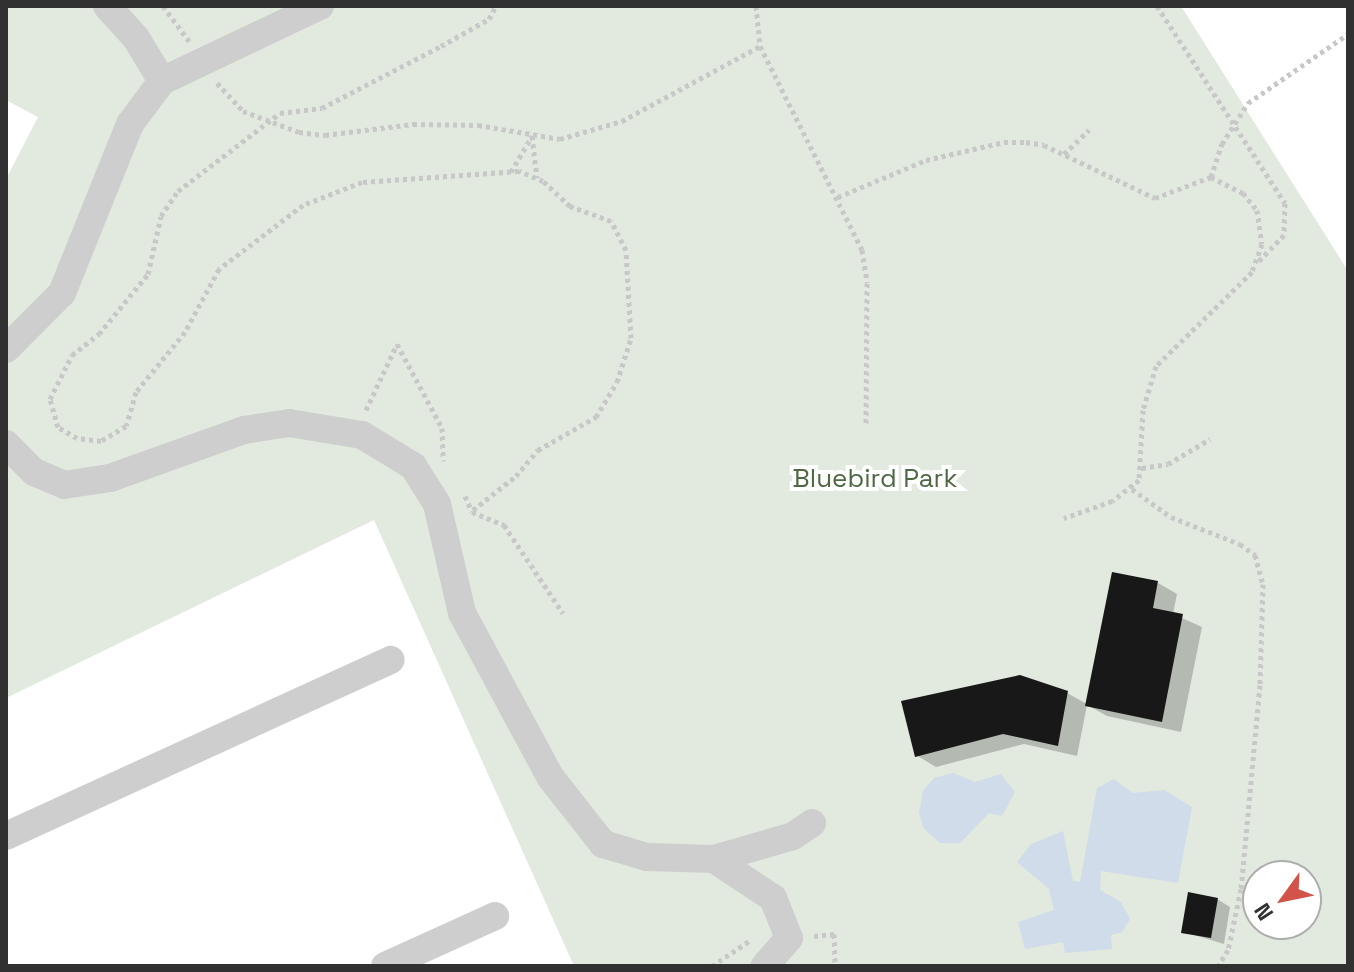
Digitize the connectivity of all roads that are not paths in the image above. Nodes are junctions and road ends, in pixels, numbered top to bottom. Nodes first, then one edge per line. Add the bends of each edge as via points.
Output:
1 (107, 6) edge
2 (320, 6) edge
3 (162, 81) junction
4 (6, 349) edge
5 (6, 444) edge
6 (391, 660) dead end
7 (812, 823) dead end
8 (6, 836) edge
9 (714, 859) junction
10 (495, 916) dead end
11 (385, 966) edge
12 (765, 966) edge

1 - 3 street via 136,38
2 - 3 street
3 - 4 street via 130,124 62,293
5 - 9 street via 34,472 64,485 110,478 244,430 289,423 362,435 413,466 437,504 462,613 481,655 551,778 591,830 603,844 647,857
6 - 8 street
7 - 9 street via 793,836
9 - 12 street via 773,898 789,938
10 - 11 street

